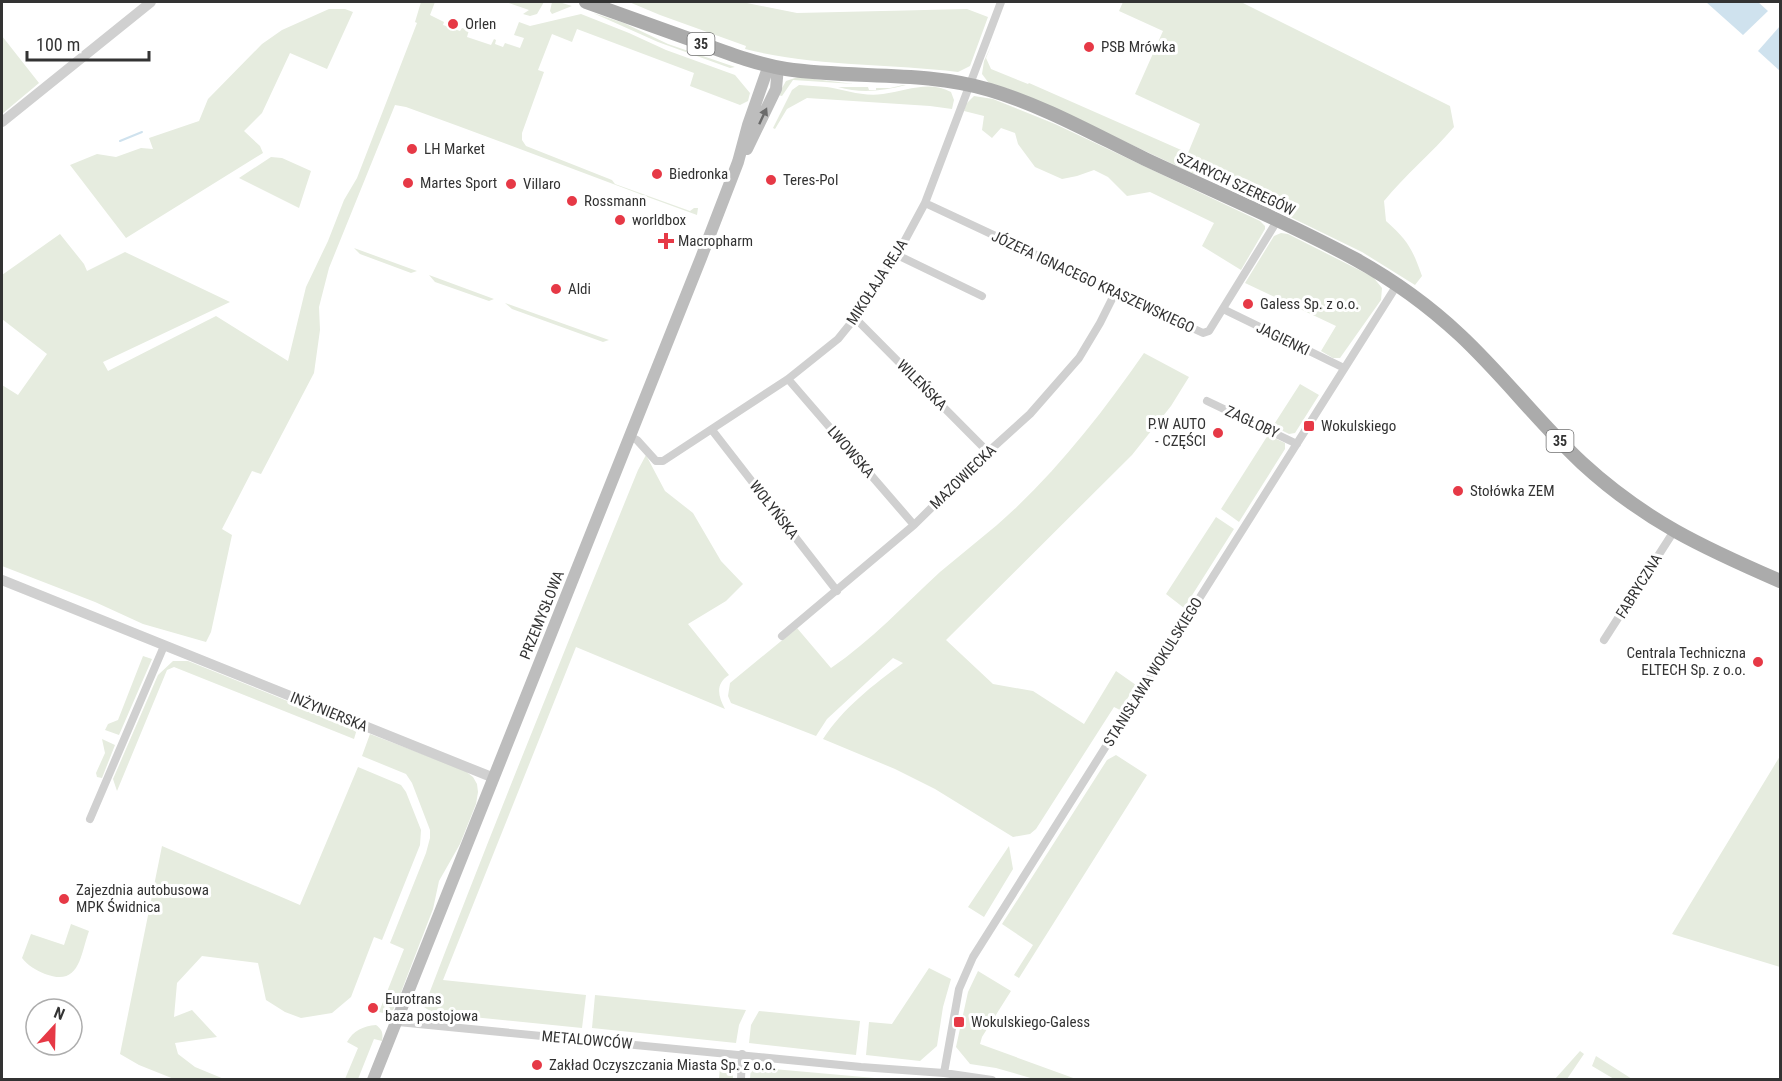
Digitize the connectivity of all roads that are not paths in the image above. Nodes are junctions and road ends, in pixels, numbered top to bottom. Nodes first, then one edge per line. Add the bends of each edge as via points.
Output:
1 (151, 2) edge
2 (586, 2) edge
3 (1002, 2) edge
4 (774, 66) junction
5 (969, 85) junction
6 (2, 122) edge
7 (925, 203) junction
8 (1277, 221) junction
9 (897, 255) junction
10 (1397, 285) junction
11 (1115, 292) junction
12 (982, 296) dead end
13 (1223, 309) junction
14 (855, 318) junction
15 (1344, 368) junction
16 (788, 379) junction
17 (1207, 401) dead end
18 (712, 430) junction
19 (629, 436) junction
20 (1298, 444) junction
21 (988, 453) junction
22 (914, 525) junction
23 (1674, 531) junction
24 (2, 580) edge
25 (1780, 581) edge
26 (837, 591) junction
27 (782, 636) dead end
28 (1605, 640) dead end
29 (164, 646) junction
30 (494, 778) junction
31 (90, 819) dead end
32 (398, 1022) junction
33 (742, 1054) junction
34 (944, 1073) junction
35 (373, 1080) edge
36 (741, 1080) edge
37 (992, 1080) edge

1 - 6 street
2 - 4 main road, SZARYCH SZEREGÓW / 35
3 - 5 street, MIKOŁAJA REJA
4 - 5 main road, SZARYCH SZEREGÓW / 35 via 936,78
4 - 19 main road, PRZEMYSŁOWA via 749,120 738,162
5 - 7 street, MIKOŁAJA REJA
5 - 8 main road, SZARYCH SZEREGÓW / 35 via 1044,111
7 - 9 street, MIKOŁAJA REJA
7 - 11 street, JÓZEFA IGNACEGO KRASZEWSKIEGO
8 - 10 main road, SZARYCH SZEREGÓW / 35 via 1338,250
8 - 13 street, JÓZEFA IGNACEGO KRASZEWSKIEGO
9 - 12 street
9 - 14 street, MIKOŁAJA REJA
10 - 15 street, STANISŁAWA WOKULSKIEGO
10 - 23 main road, SZARYCH SZEREGÓW / 35 via 1461,335 1582,463 1627,501
11 - 13 street, JÓZEFA IGNACEGO KRASZEWSKIEGO via 1203,333 1209,331
11 - 21 street, MAZOWIECKA via 1079,358 1030,414
13 - 15 street, JAGIENKI
14 - 16 street, MIKOŁAJA REJA via 838,339
14 - 21 street, WILEŃSKA
15 - 20 street, STANISŁAWA WOKULSKIEGO
16 - 18 street, MIKOŁAJA REJA
16 - 22 street, LWOWSKA
17 - 20 street, ZAGŁOBY
18 - 19 street, MIKOŁAJA REJA via 663,461 656,461
18 - 26 street, WOŁYŃSKA
19 - 30 main road, PRZEMYSŁOWA
20 - 34 street, STANISŁAWA WOKULSKIEGO via 971,961 957,998
21 - 22 street, MAZOWIECKA
22 - 26 street, MAZOWIECKA
23 - 25 main road, SZARYCH SZEREGÓW / 35
23 - 28 street, FABRYCZNA
24 - 29 street, INŻYNIERSKA
26 - 27 street, MAZOWIECKA
29 - 30 street, INŻYNIERSKA
29 - 31 street
30 - 32 main road, PRZEMYSŁOWA
32 - 33 street, METALOWCÓW
32 - 35 main road, PRZEMYSŁOWA
33 - 34 street, METALOWCÓW
33 - 36 street
34 - 37 street, METALOWCÓW

